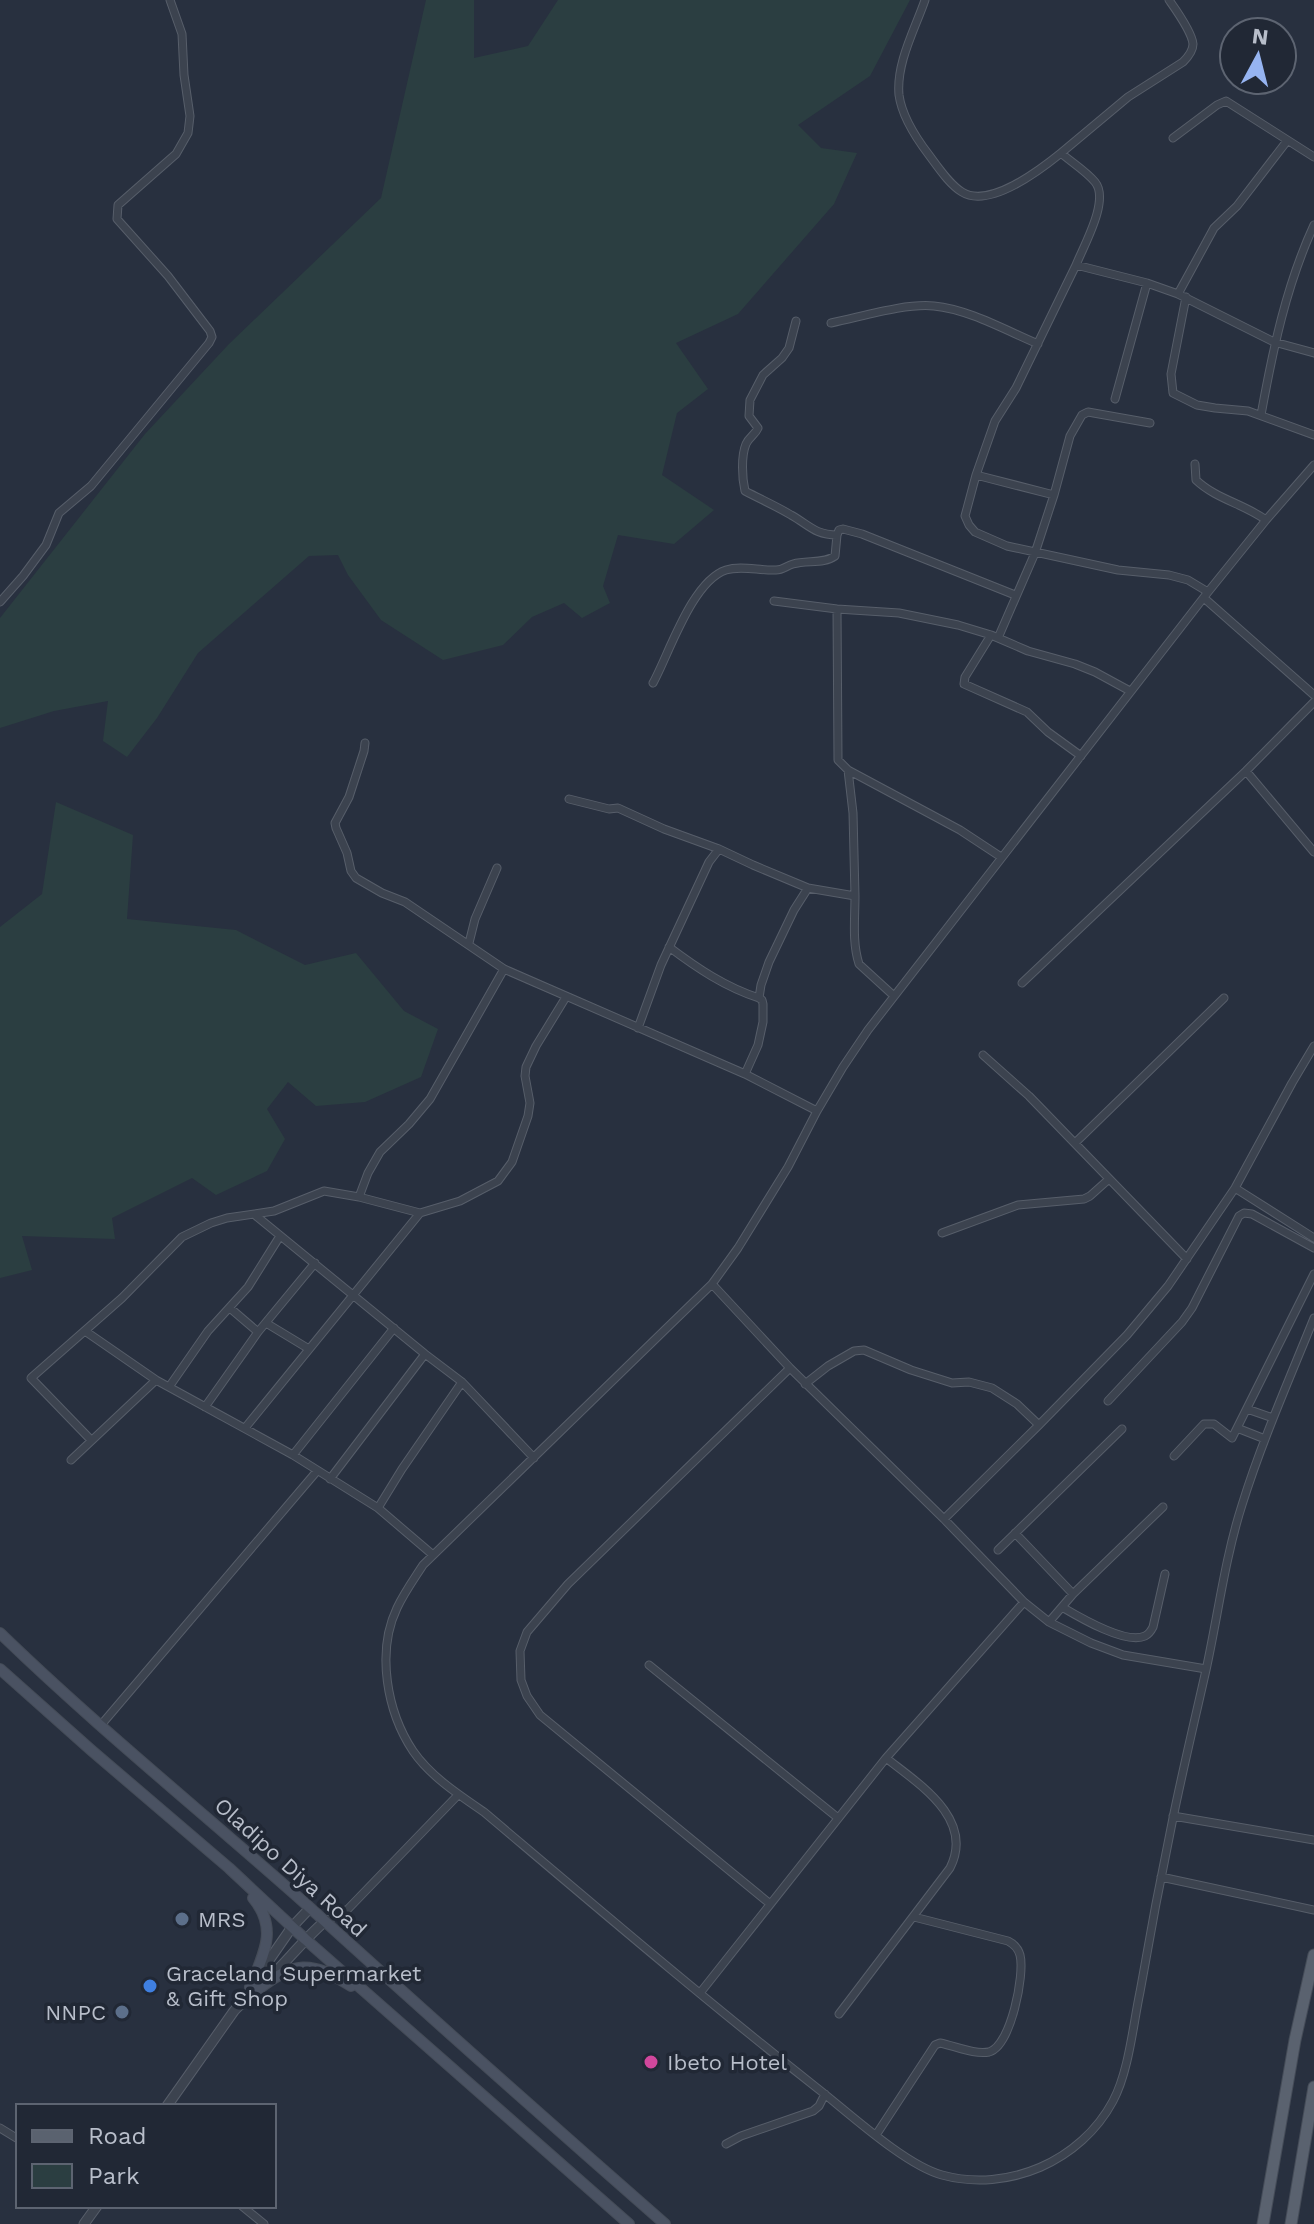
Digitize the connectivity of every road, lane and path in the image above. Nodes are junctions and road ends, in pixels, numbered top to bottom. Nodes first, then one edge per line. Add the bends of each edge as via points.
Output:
1 (170, 0) edge
2 (925, 0) edge
3 (1169, 0) edge
4 (1173, 138) dead end
5 (1287, 141) junction
6 (1061, 153) junction
7 (1314, 157) edge
8 (1314, 225) edge
9 (1076, 265) junction
10 (1147, 283) junction
11 (1182, 296) junction
12 (796, 321) dead end
13 (831, 323) dead end
14 (1274, 342) junction
15 (1038, 344) junction
16 (1314, 353) edge
17 (1115, 399) dead end
18 (1261, 415) junction
19 (1150, 423) dead end
20 (1314, 435) edge
21 (1195, 464) dead end
22 (1314, 465) edge
23 (976, 475) junction
24 (1054, 495) junction
25 (1266, 520) junction
26 (837, 535) junction
27 (1035, 553) junction
28 (1015, 595) junction
29 (1206, 595) junction
30 (774, 601) dead end
31 (0, 602) edge
32 (837, 609) junction
33 (994, 637) junction
34 (653, 683) dead end
35 (1130, 691) junction
36 (1314, 695) edge
37 (1314, 702) edge
38 (365, 743) dead end
39 (1081, 756) junction
40 (848, 770) junction
41 (1246, 771) junction
42 (569, 799) dead end
43 (719, 849) junction
44 (1314, 852) edge
45 (1001, 857) junction
46 (497, 868) dead end
47 (808, 888) junction
48 (855, 896) junction
49 (469, 943) junction
50 (669, 947) junction
51 (504, 969) junction
52 (1022, 983) dead end
53 (894, 996) junction
54 (566, 997) junction
55 (759, 998) junction
56 (1224, 998) dead end
57 (638, 1028) junction
58 (1314, 1046) edge
59 (983, 1055) dead end
60 (745, 1074) junction
61 (817, 1111) junction
62 (1075, 1143) junction
63 (1109, 1179) junction
64 (1235, 1188) junction
65 (359, 1197) junction
66 (420, 1213) junction
67 (255, 1215) junction
68 (942, 1233) dead end
69 (280, 1236) junction
70 (1314, 1238) edge
71 (1314, 1248) edge
72 (1187, 1259) junction
73 (315, 1263) junction
74 (1314, 1274) edge
75 (712, 1284) junction
76 (354, 1294) junction
77 (230, 1308) junction
78 (1314, 1318) edge
79 (266, 1323) junction
80 (394, 1328) junction
81 (85, 1331) junction
82 (258, 1332) junction
83 (309, 1349) junction
84 (425, 1354) junction
85 (790, 1368) junction
86 (156, 1380) junction
87 (462, 1382) junction
88 (805, 1384) junction
89 (169, 1387) junction
90 (1108, 1401) dead end
91 (205, 1407) junction
92 (1247, 1409) junction
93 (1273, 1418) junction
94 (1039, 1425) junction
95 (245, 1428) junction
96 (1237, 1428) junction
97 (1122, 1429) dead end
98 (1265, 1439) junction
99 (91, 1440) junction
100 (293, 1455) junction
101 (1174, 1456) dead end
102 (534, 1458) junction
103 (71, 1460) dead end
104 (317, 1471) junction
105 (330, 1479) junction
106 (1163, 1507) dead end
107 (378, 1508) junction
108 (944, 1519) junction
109 (1015, 1533) junction
110 (998, 1550) dead end
111 (433, 1555) junction
112 (1165, 1574) dead end
113 (1073, 1594) junction
114 (1024, 1602) junction
115 (1062, 1607) junction
116 (1049, 1622) junction
117 (0, 1633) edge
118 (649, 1665) dead end
119 (0, 1669) edge
120 (1206, 1669) junction
121 (101, 1725) junction
122 (886, 1758) junction
123 (458, 1795) junction
124 (1173, 1816) junction
125 (838, 1818) junction
126 (1314, 1840) edge
127 (229, 1868) junction
128 (1161, 1877) junction
129 (769, 1903) junction
130 (310, 1908) junction
131 (1314, 1910) edge
132 (914, 1917) junction
133 (324, 1922) junction
134 (292, 1927) junction
135 (305, 1939) junction
136 (1314, 1955) edge
137 (253, 1989) junction
138 (700, 1993) junction
139 (375, 2000) junction
140 (839, 2014) dead end
141 (1314, 2087) edge
142 (825, 2094) junction
143 (168, 2104) edge
144 (876, 2135) junction
145 (726, 2144) dead end
146 (244, 2208) edge
147 (264, 2224) edge
148 (629, 2224) edge
149 (665, 2224) edge
150 (1263, 2224) edge
151 (1291, 2224) edge

1 - 31 street via 182,34 188,133 176,154 118,205 116,214 212,337 91,486 59,513 46,545
2 - 6 street via 901,68 899,94 914,133 957,188 970,195 994,193
3 - 6 street via 1192,38 1189,55
4 - 5 street via 1226,101
5 - 7 street
5 - 11 street via 1214,228
6 - 9 street via 1099,189 1091,231
8 - 14 street
9 - 10 street
9 - 15 street
10 - 11 street
10 - 17 street
11 - 14 street
11 - 18 street via 1173,393 1197,405
12 - 26 street via 787,352 763,375 750,400 749,416 758,428 746,444 744,488 810,529
13 - 15 street via 934,306
14 - 16 street
14 - 18 street
15 - 23 street via 995,421
18 - 20 street
19 - 24 street via 1085,413 1070,436
21 - 25 street via 1196,480 1214,495
22 - 25 street
23 - 24 street
23 - 27 street via 965,516 969,525 991,539
24 - 27 street
25 - 29 street
26 - 28 street via 843,529 862,534
26 - 34 street via 830,559 779,570 734,568 720,573 701,590 682,620
27 - 28 street
27 - 29 street via 1169,575 1188,580
28 - 33 street
29 - 35 street
29 - 36 street
30 - 32 street
32 - 33 street via 899,613
32 - 40 street via 838,758
33 - 35 street via 1085,668
33 - 39 street via 964,684 1027,712
35 - 39 street
37 - 41 street
38 - 49 street via 335,823 353,875
39 - 45 street
40 - 45 street
40 - 48 street
41 - 44 street
41 - 52 street
42 - 43 street via 618,808
43 - 47 street
43 - 50 street
45 - 53 street
46 - 49 street
47 - 48 street
47 - 55 street via 769,962
48 - 53 street via 857,960
49 - 51 street
50 - 55 street via 735,990
50 - 57 street
51 - 54 street
51 - 65 street via 430,1099 380,1152
53 - 61 street
54 - 57 street
54 - 66 street via 526,1067 530,1103 507,1170 498,1181 460,1201
55 - 60 street via 761,1033
56 - 62 street
57 - 60 street
58 - 64 street
59 - 62 street
60 - 61 street
61 - 75 street via 788,1167
62 - 63 street
63 - 68 street via 1084,1199 1018,1205
63 - 72 street
64 - 70 street
64 - 72 street
65 - 66 street
65 - 67 street via 324,1191
66 - 76 street
67 - 69 street
67 - 81 street via 227,1218 182,1237
69 - 73 street
69 - 77 street
71 - 90 street via 1252,1214 1239,1216 1192,1308
72 - 94 street via 1127,1335
73 - 76 street
73 - 79 street
74 - 92 street
75 - 85 street
75 - 102 street
76 - 80 street
76 - 83 street
77 - 82 street
77 - 89 street
78 - 93 street
79 - 82 street
79 - 83 street
80 - 84 street
80 - 100 street
81 - 86 street
81 - 99 street via 31,1378
82 - 91 street
83 - 95 street
84 - 87 street
84 - 105 street
85 - 88 street
85 - 129 street via 568,1584 527,1632 520,1656 521,1680 540,1715
86 - 89 street
86 - 99 street
87 - 102 street
87 - 107 street
88 - 94 street via 854,1351 864,1350 952,1383 992,1388
88 - 108 street
89 - 91 street
91 - 95 street
92 - 93 street
92 - 96 street
93 - 98 street
94 - 108 street
95 - 100 street
96 - 98 street
96 - 101 street via 1232,1438 1214,1424 1204,1424
97 - 109 street
98 - 120 street via 1242,1507
99 - 103 street
100 - 104 street
102 - 111 street
104 - 105 street
104 - 121 street
105 - 107 street
106 - 113 street
107 - 111 street
108 - 114 street
109 - 110 street
109 - 113 street
111 - 123 street via 397,1607 387,1670 396,1715 413,1751
112 - 115 street via 1153,1627 1143,1637 1108,1631
113 - 115 street
114 - 116 street
114 - 122 street
115 - 116 street
116 - 120 street via 1123,1655
117 - 121 main road, Oladipo Diya Road
118 - 125 street
119 - 127 main road, Oladipo Diya Road
120 - 124 street
121 - 130 main road, Oladipo Diya Road
122 - 125 street
122 - 132 street via 932,1795 957,1840 956,1858
123 - 133 street via 348,1909
123 - 138 street
124 - 126 street
124 - 128 street
125 - 129 street
127 - 134 main road, Oladipo Diya Road
127 - 137 main road via 265,1921 266,1950
128 - 131 street
128 - 144 street via 1117,2091 1073,2148 1016,2177 958,2178 927,2169
129 - 138 street
130 - 133 main road, Oladipo Diya Road
130 - 134 street
132 - 140 street
132 - 144 street via 1014,1944 1021,1962 1016,2002 1005,2037 991,2052 935,2045
133 - 135 street
133 - 149 main road, Oladipo Diya Road
134 - 135 main road, Oladipo Diya Road
134 - 137 street
135 - 137 street
135 - 139 main road, Oladipo Diya Road
136 - 150 main road
137 - 139 main road via 289,1971 312,1967
137 - 143 street
138 - 142 street
139 - 148 main road, Oladipo Diya Road
141 - 151 main road
142 - 144 street
142 - 145 street via 813,2111
146 - 147 street

